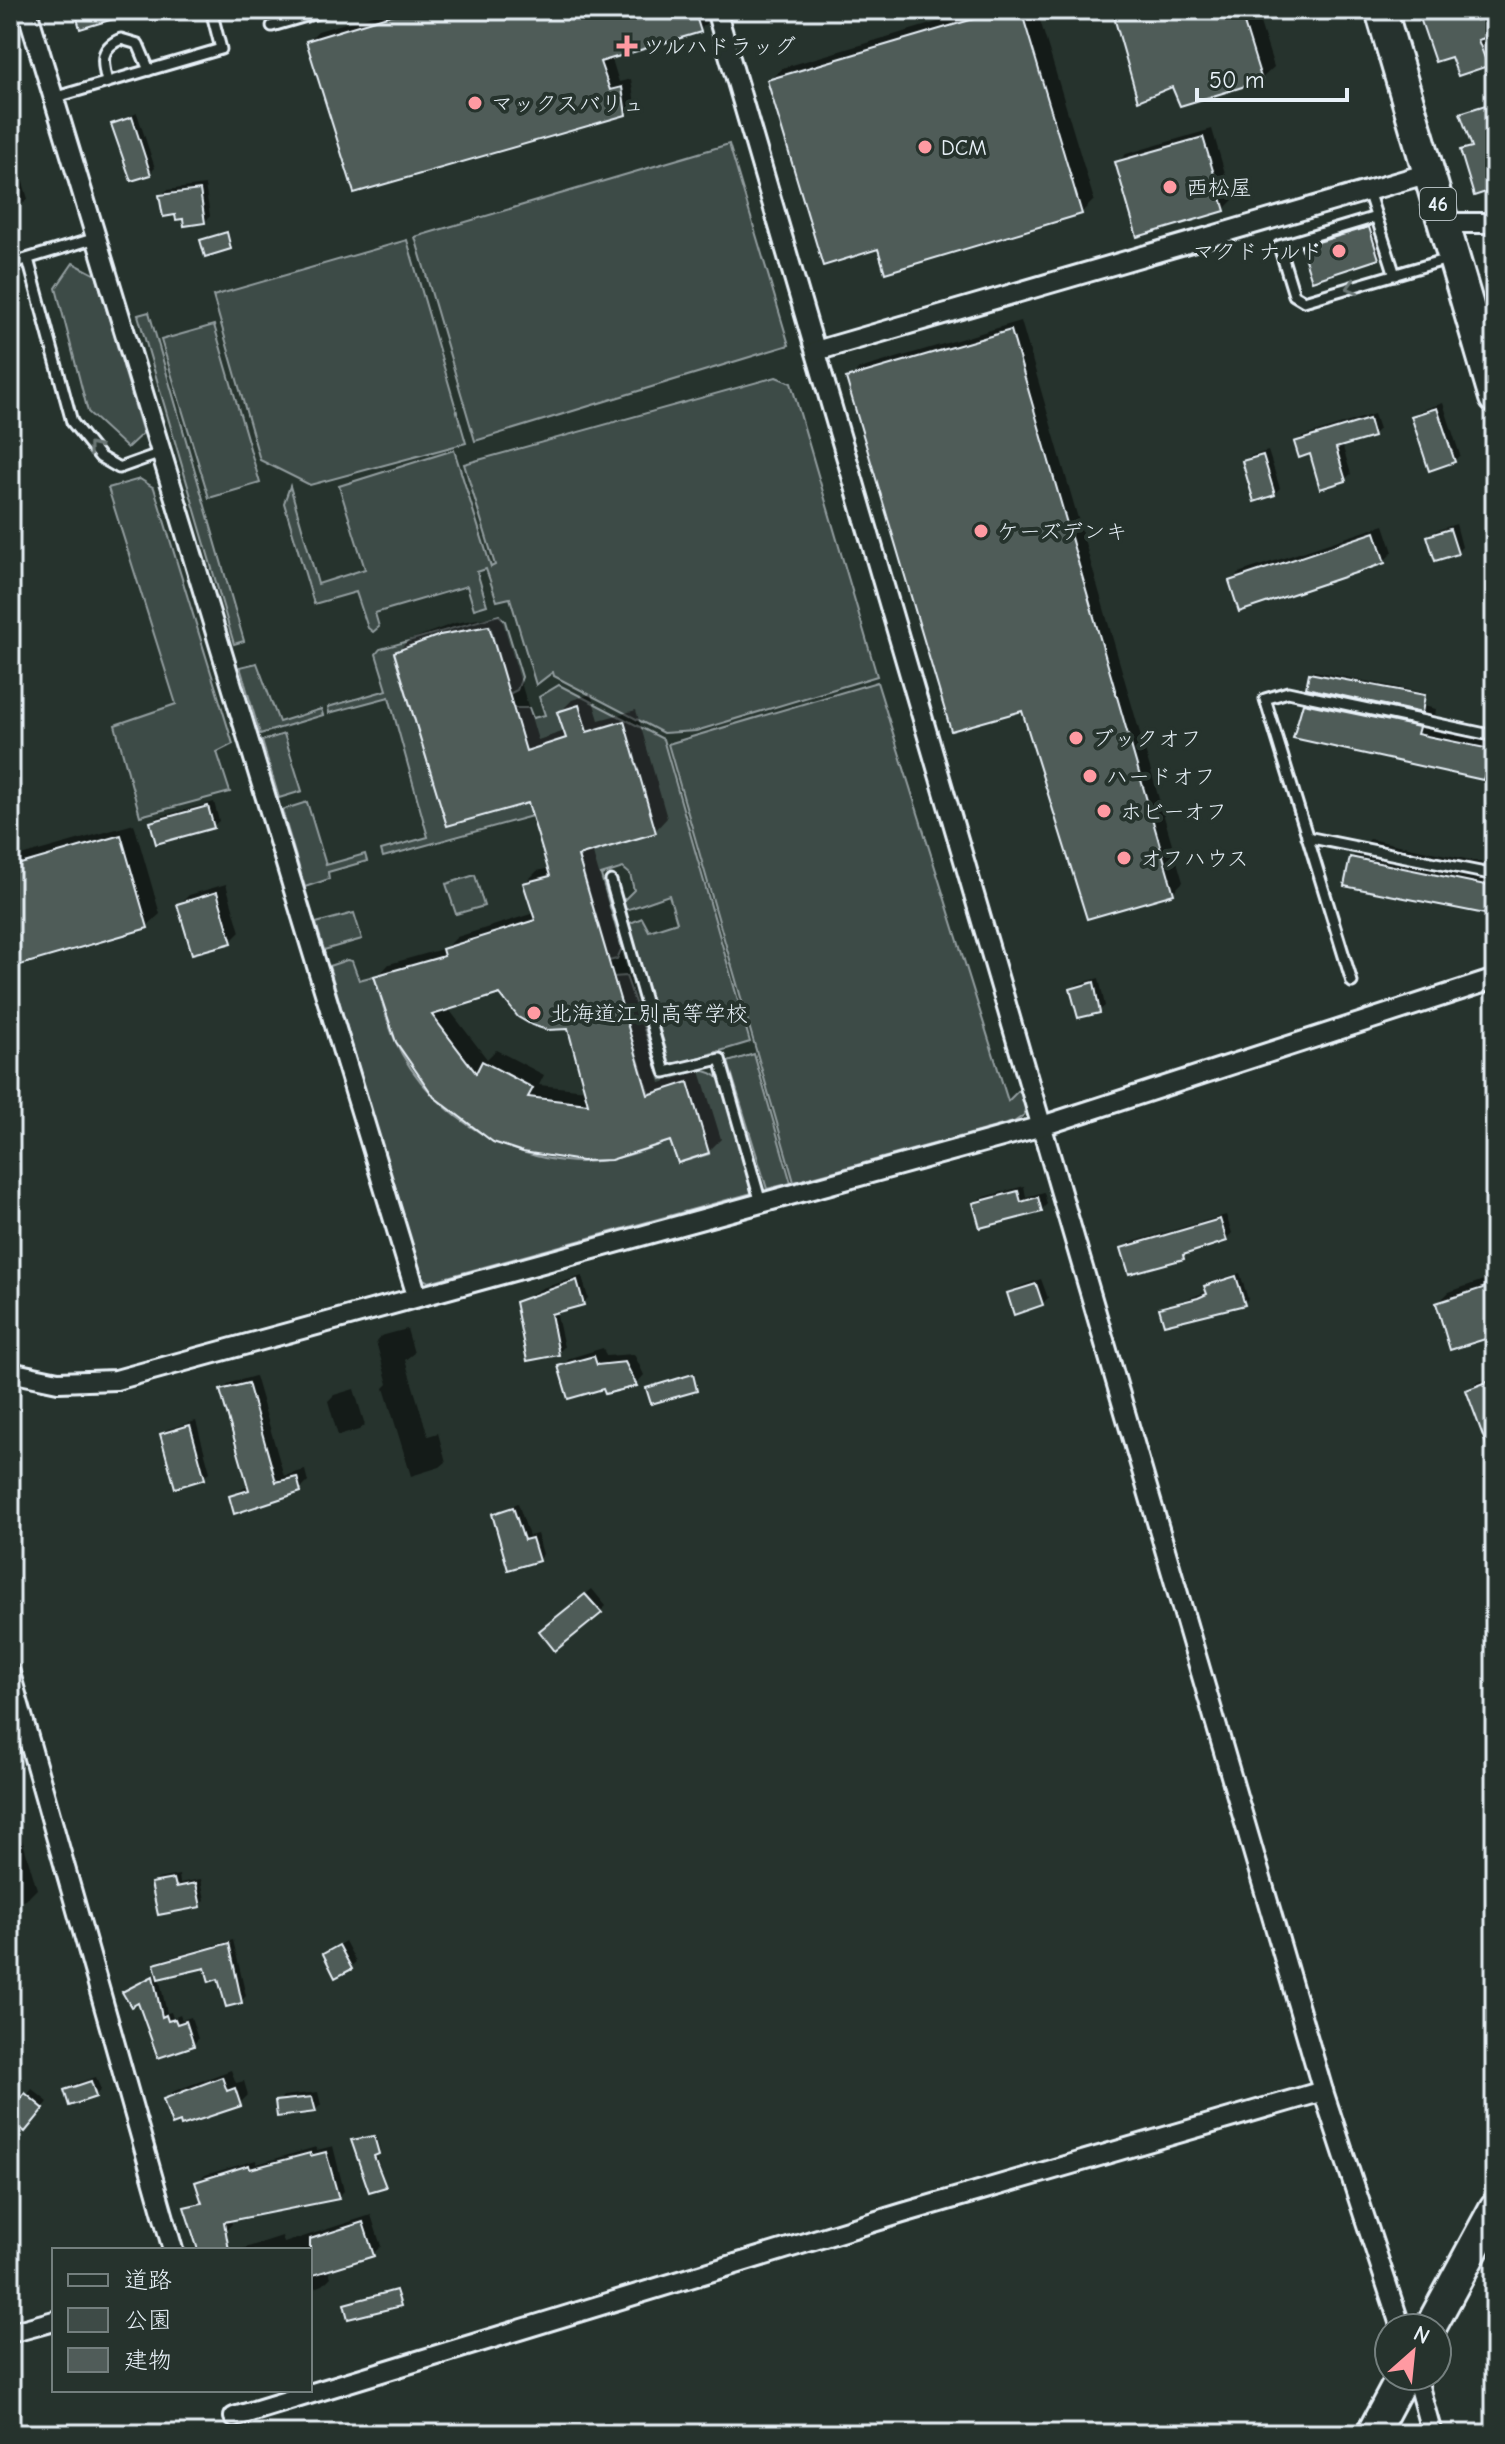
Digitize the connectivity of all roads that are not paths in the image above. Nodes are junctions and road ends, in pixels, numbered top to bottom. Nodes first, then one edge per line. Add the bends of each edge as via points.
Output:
1 (27, 10) edge
2 (211, 10) edge
3 (327, 10) edge
4 (716, 10) edge
5 (1381, 10) edge
6 (272, 26) dead end
7 (149, 70) junction
8 (107, 82) junction
9 (53, 98) junction
10 (1429, 173) junction
11 (1368, 191) junction
12 (1376, 217) junction
13 (1444, 223) junction
14 (1495, 223) edge
15 (96, 238) junction
16 (1454, 258) junction
17 (28, 259) junction
18 (10, 264) edge
19 (1395, 275) junction
20 (816, 351) junction
21 (1495, 398) edge
22 (161, 453) junction
23 (1495, 736) edge
24 (1307, 837) junction
25 (1495, 875) edge
26 (611, 881) dead end
27 (1495, 979) edge
28 (1352, 982) dead end
29 (1042, 1126) junction
30 (761, 1203) junction
31 (417, 1296) junction
32 (10, 1372) edge
33 (10, 1673) edge
34 (1323, 2091) junction
35 (1495, 2208) edge
36 (172, 2248) edge
37 (1396, 2312) edge
38 (1439, 2312) edge
39 (52, 2322) edge
40 (10, 2333) edge
41 (1394, 2392) edge
42 (1420, 2392) edge
43 (234, 2417) dead end
44 (1372, 2434) edge
45 (1432, 2434) edge

1 - 9 street
2 - 7 lane via 221,49
3 - 6 lane
4 - 20 street
5 - 10 main road, 46
7 - 8 lane
7 - 8 lane via 138,44 121,39 102,56
8 - 9 lane
9 - 15 street
10 - 11 street
10 - 13 main road, 46
11 - 12 lane
11 - 20 street
12 - 19 lane
19 -> 12 lane via 1304,301 1294,295 1279,246
13 - 14 street
13 - 16 main road, 46
15 - 17 lane
15 - 22 street
16 - 19 lane
16 - 21 main road, 46
17 - 18 lane
22 -> 17 lane via 119,468 100,457 72,422
20 - 29 street
22 - 31 street
23 - 24 lane via 1288,692 1265,699
24 - 25 lane
24 - 28 lane
26 - 30 lane via 665,1072 720,1059
27 - 29 street
29 - 30 street
29 - 34 street
30 - 31 street
31 - 32 street via 116,1380 58,1382
33 - 36 street
34 - 37 street
34 - 43 street
35 - 38 main road
39 - 40 street
41 - 44 main road
42 - 45 street

